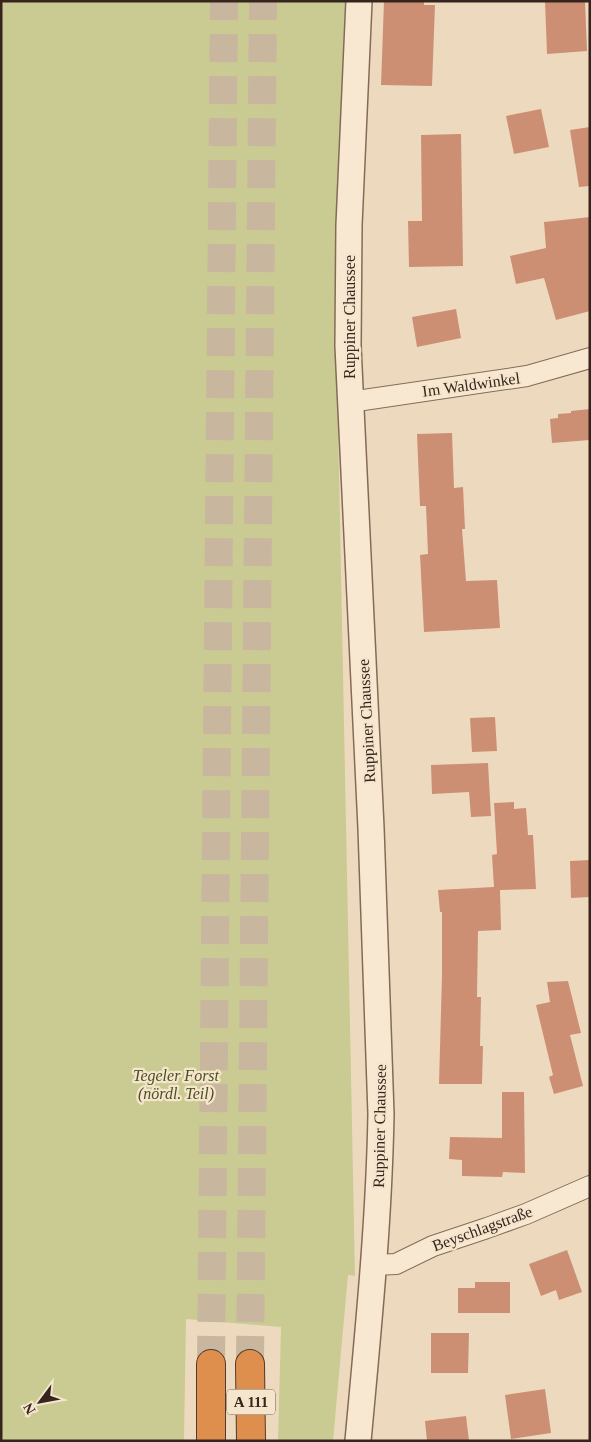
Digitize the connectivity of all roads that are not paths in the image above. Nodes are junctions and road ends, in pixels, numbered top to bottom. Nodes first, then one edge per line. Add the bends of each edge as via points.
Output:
1 (359, 1) edge
2 (590, 358) edge
3 (350, 402) junction
4 (590, 1186) edge
5 (374, 1265) junction
6 (211, 1364) tunnel mouth
7 (250, 1364) tunnel mouth
8 (211, 1441) edge
9 (251, 1441) edge
10 (358, 1441) edge

1 - 3 street, Ruppiner Chaussee via 350,225
2 - 3 street, Im Waldwinkel via 527,376
3 - 5 street, Ruppiner Chaussee via 381,1067 381,1160
4 - 5 street, Beyschlagstraße via 526,1214 433,1246 396,1264
5 - 10 street, Ruppiner Chaussee
6 - 8 highway, A 111
7 - 9 highway, A 111

